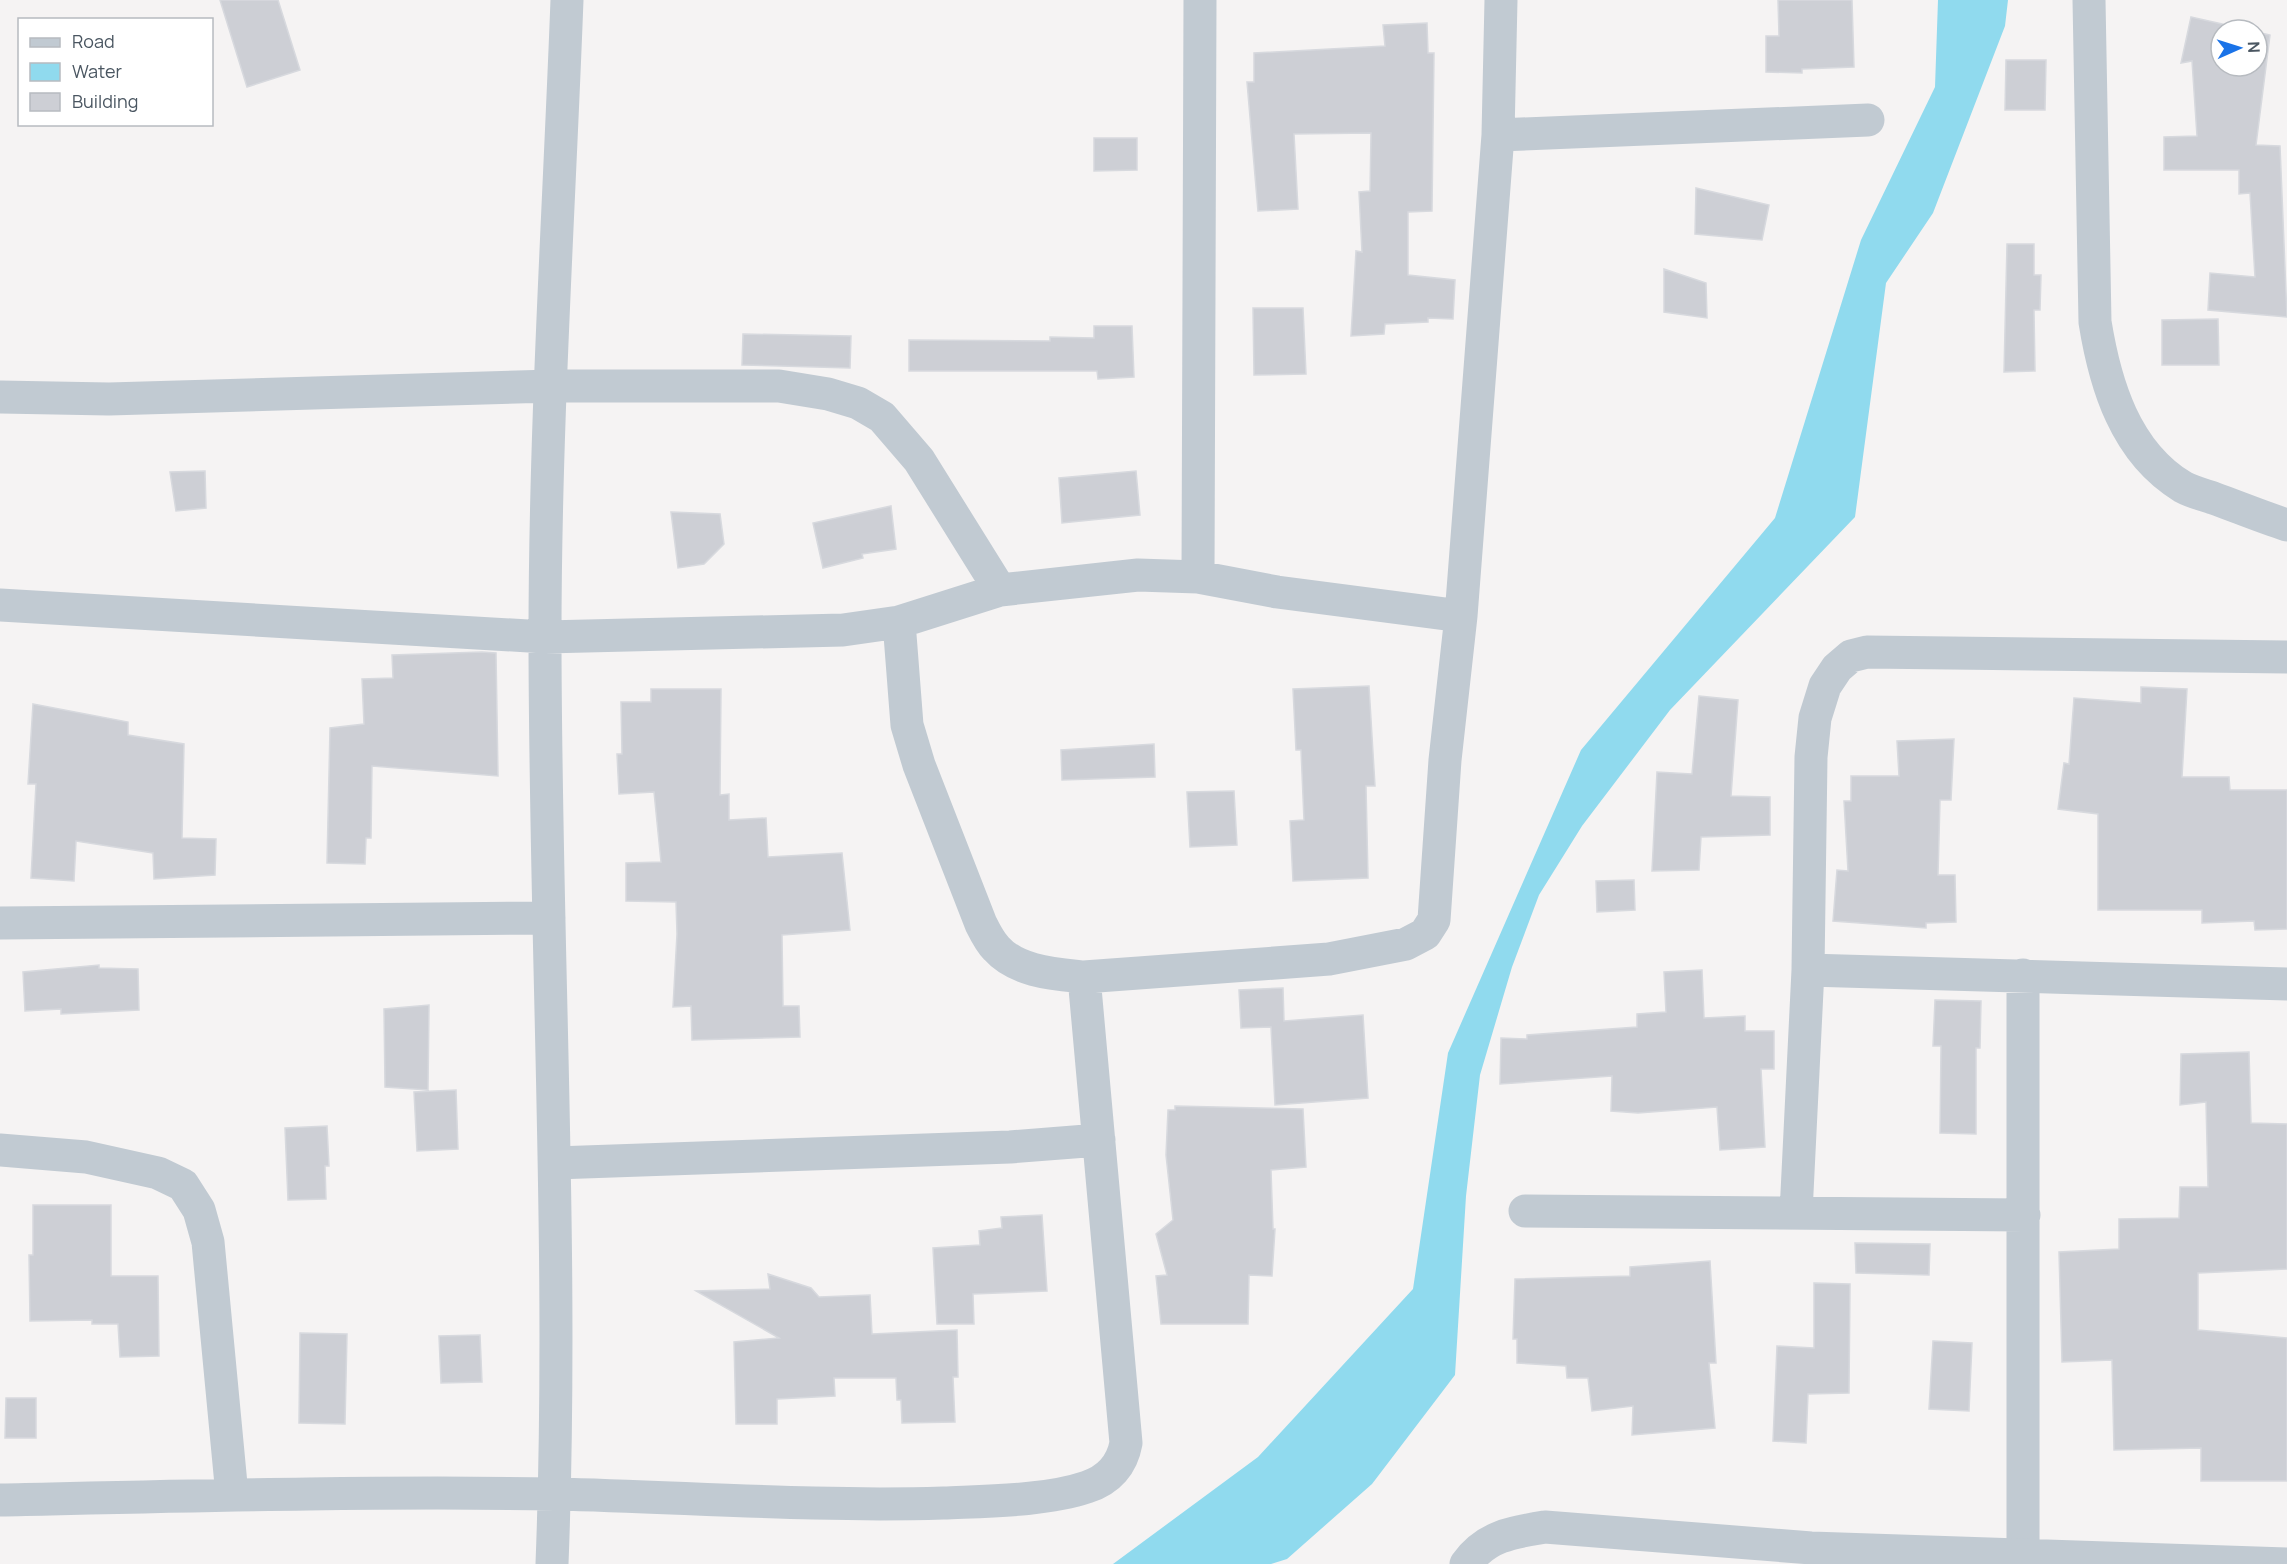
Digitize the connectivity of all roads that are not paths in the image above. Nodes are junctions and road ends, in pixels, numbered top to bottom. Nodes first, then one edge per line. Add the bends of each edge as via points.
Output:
1 (567, 0) edge
2 (1200, 0) edge
3 (1501, 0) edge
4 (2089, 0) edge
5 (1868, 120) dead end
6 (1498, 135) junction
7 (552, 386) junction
8 (0, 397) edge
9 (2287, 525) edge
10 (1198, 577) junction
11 (1000, 590) junction
12 (0, 605) edge
13 (1461, 616) junction
14 (899, 622) junction
15 (545, 637) junction
16 (2287, 657) edge
17 (549, 918) junction
18 (0, 923) edge
19 (1808, 970) junction
20 (2023, 975) junction
21 (1084, 977) junction
22 (2287, 984) edge
23 (1099, 1140) junction
24 (0, 1150) edge
25 (555, 1162) junction
26 (1525, 1211) dead end
27 (1796, 1213) junction
28 (2024, 1215) junction
29 (554, 1494) junction
30 (232, 1495) junction
31 (0, 1500) edge
32 (2023, 1553) junction
33 (1811, 1556) edge
34 (552, 1564) edge
35 (1466, 1564) edge
36 (2287, 1564) edge

1 - 7 street
2 - 10 street
3 - 6 street
4 - 9 street via 2095,322 2102,367 2128,429 2145,454 2183,487
5 - 6 street
6 - 13 street
7 - 8 street via 109,399
7 - 11 street via 779,387 858,403 882,417 919,460
7 - 15 street
10 - 11 street via 1138,575
10 - 13 street via 1277,592
11 - 14 street
12 - 15 street
13 - 21 street via 1444,772 1437,897 1434,920 1425,934 1406,944 1329,959
14 - 15 street via 843,630
14 - 21 street via 907,725 981,924 996,948 1014,962 1048,973
15 - 17 street
16 - 19 street via 1868,652 1851,656 1836,668 1825,686 1815,718
17 - 18 street
17 - 25 street
19 - 20 street
19 - 27 street
20 - 22 street
20 - 28 street
21 - 23 street
23 - 25 street via 998,1148
23 - 29 street via 1126,1443 1119,1465 1105,1479 1068,1491 995,1501 875,1505
24 - 30 street via 86,1157 158,1173 183,1185 199,1210 208,1242
25 - 29 street
26 - 27 street
27 - 28 street
28 - 32 street
29 - 30 street
29 - 34 street
30 - 31 street
32 - 33 street
32 - 36 street
33 - 35 street via 1545,1527 1504,1533 1474,1552

